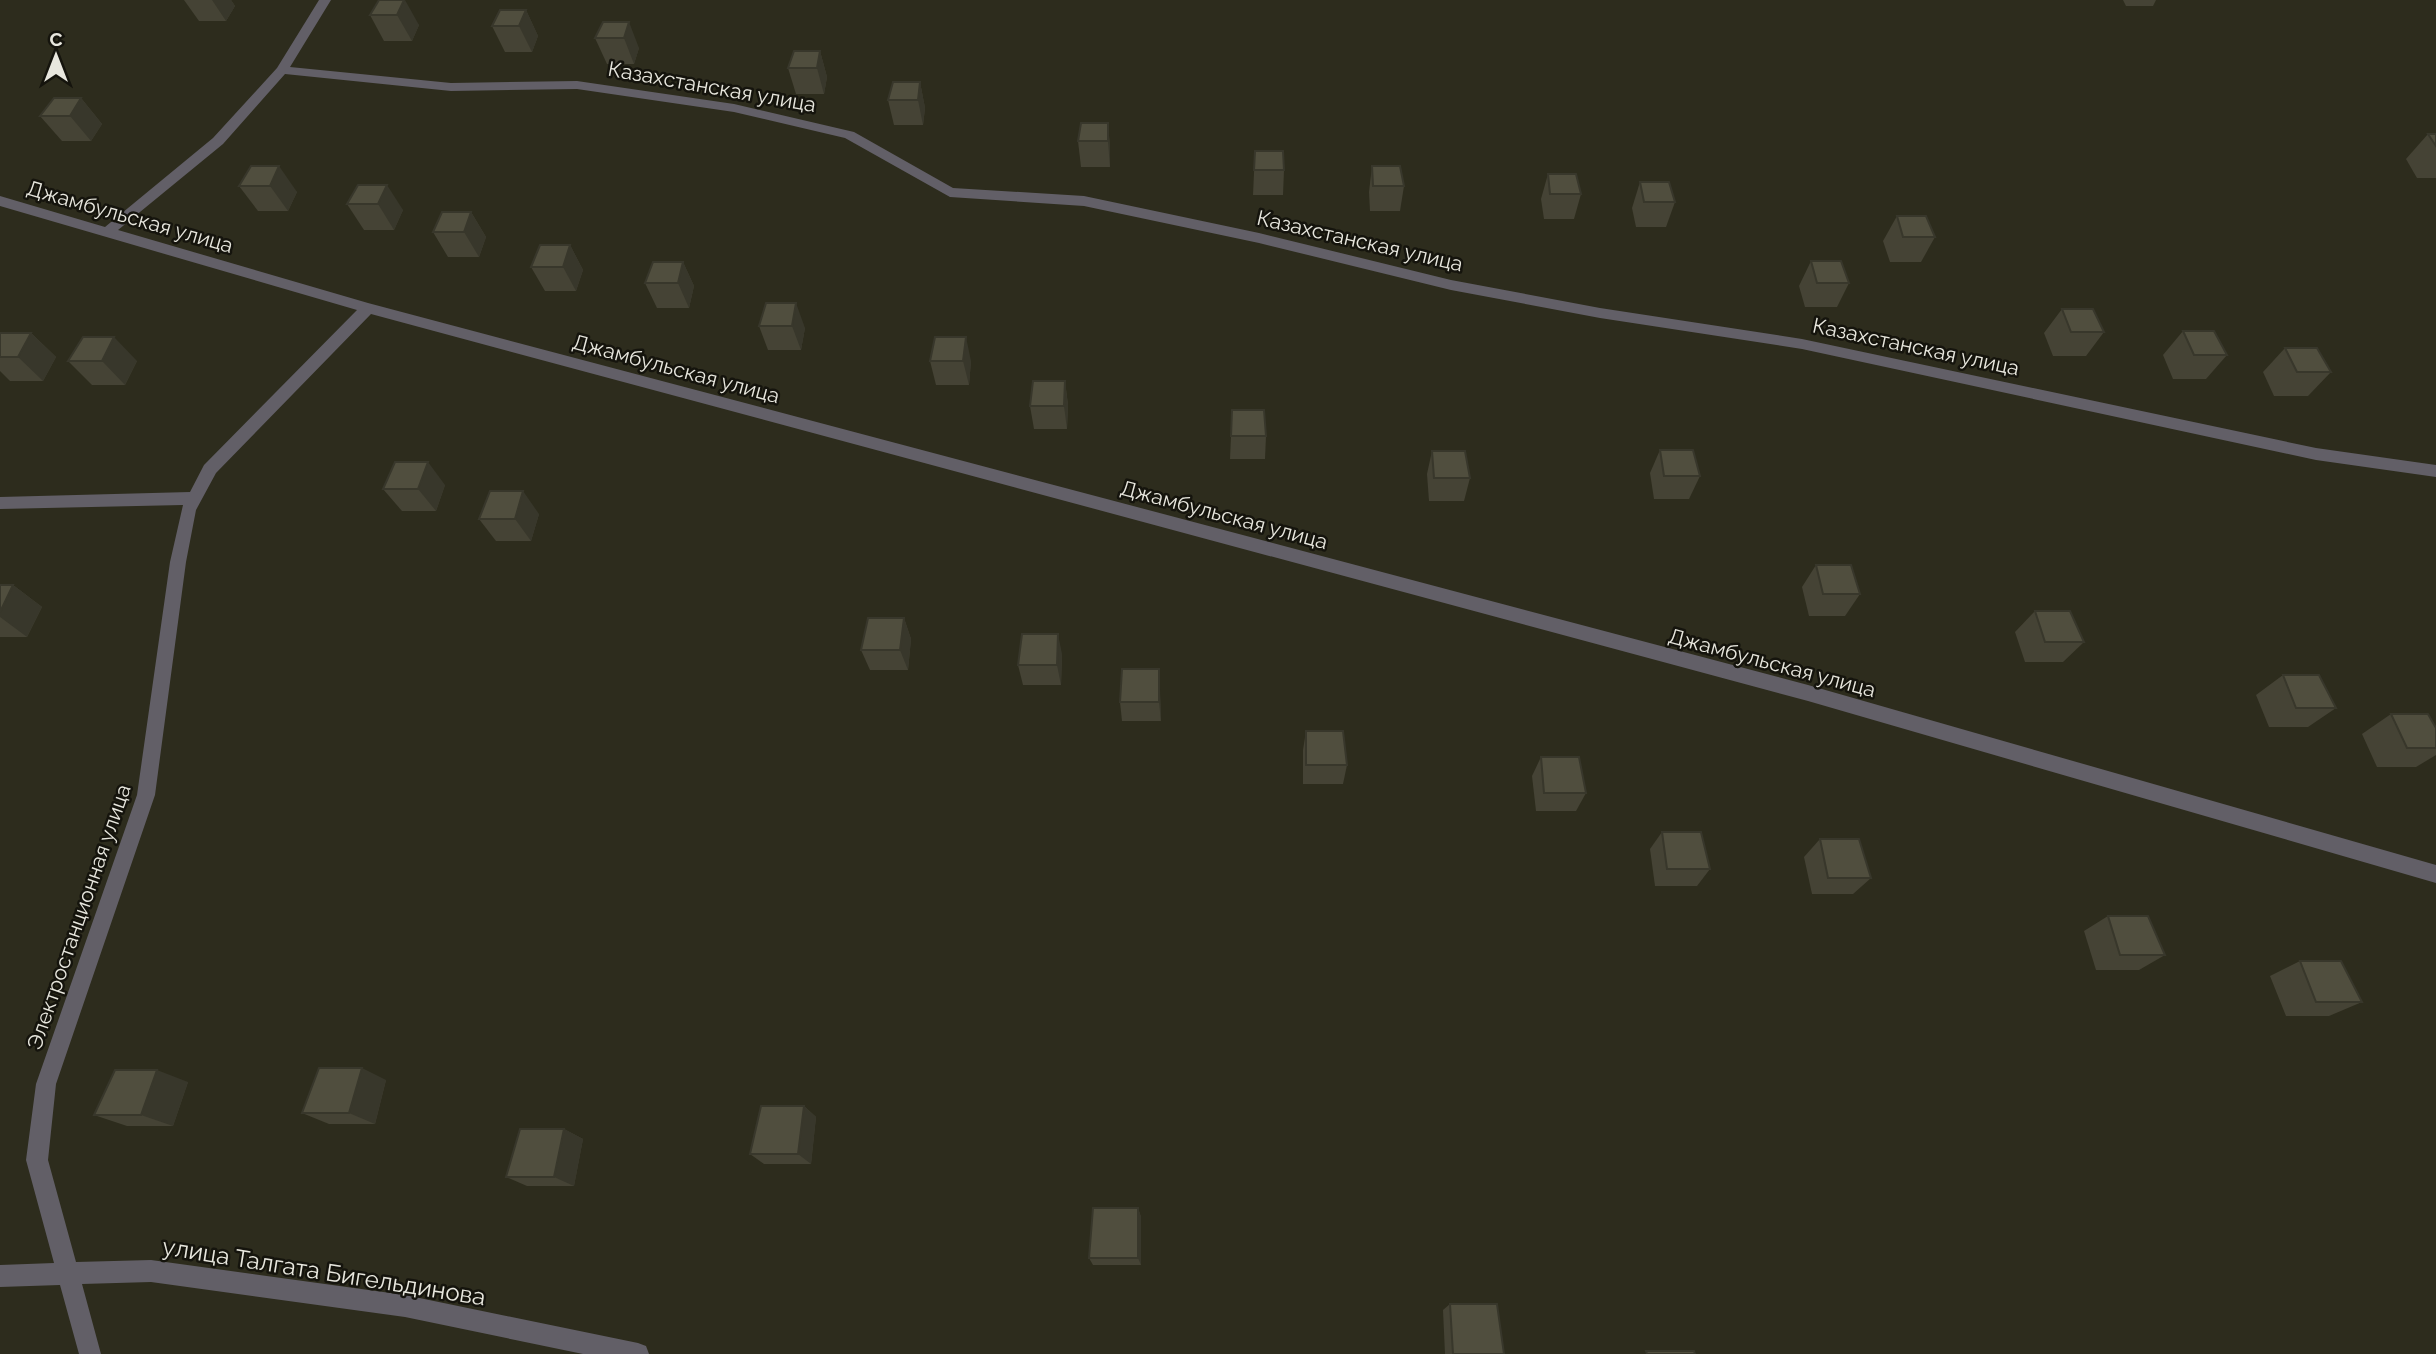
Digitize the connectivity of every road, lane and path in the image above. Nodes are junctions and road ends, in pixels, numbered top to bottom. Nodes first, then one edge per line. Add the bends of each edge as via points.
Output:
1 (326, 0) edge
2 (282, 69) junction
3 (0, 201) edge
4 (107, 232) junction
5 (369, 308) junction
6 (2436, 471) edge
7 (195, 498) junction
8 (0, 503) edge
9 (2436, 874) edge
10 (67, 1273) junction
11 (0, 1276) edge
12 (90, 1354) edge
13 (638, 1354) edge

1 - 2 street
2 - 4 street via 218,141
2 - 6 street, Казахстанская улица via 451,87 577,85 734,108 849,135 950,192 1084,201 1451,285 1802,344 2316,454
3 - 4 street, Джамбульская улица
4 - 5 street, Джамбульская улица
5 - 7 street, Электростанционная улица via 210,469
5 - 9 street, Джамбульская улица via 1794,690
7 - 8 street
7 - 10 street, Электростанционная улица via 188,510 178,562 146,795 47,1084 37,1160
10 - 11 street, улица Талгата Бигельдинова
10 - 12 street, Электростанционная улица
10 - 13 street, улица Талгата Бигельдинова via 151,1271 405,1306

